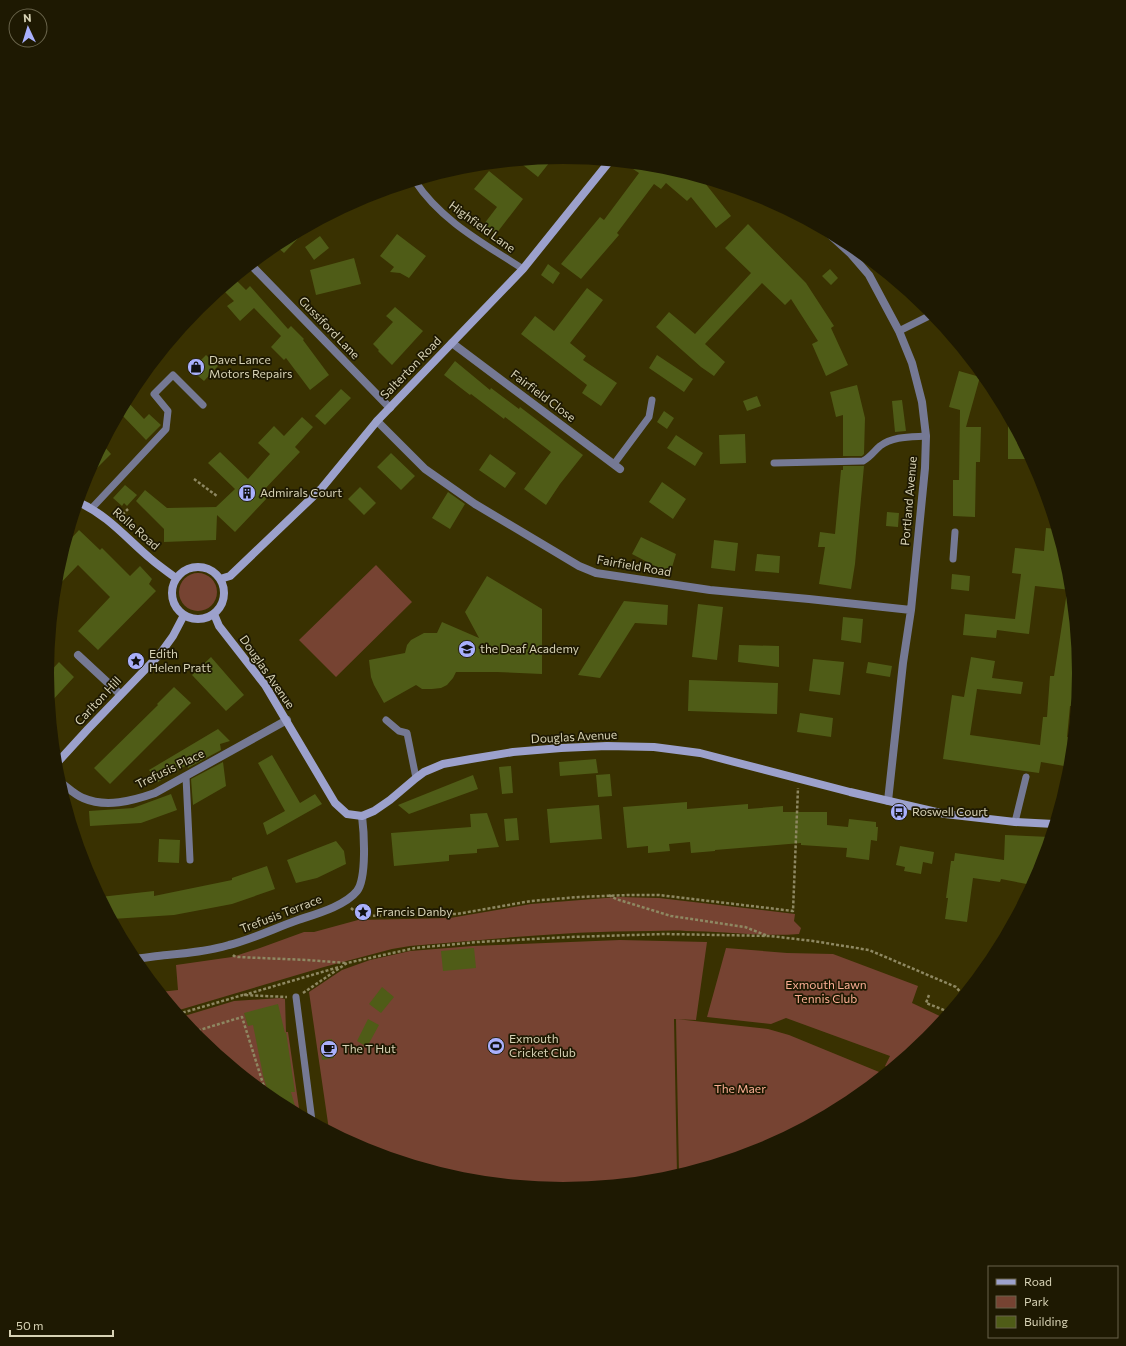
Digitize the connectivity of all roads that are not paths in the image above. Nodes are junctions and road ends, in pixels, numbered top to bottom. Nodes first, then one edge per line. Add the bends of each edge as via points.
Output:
1 (606, 166) edge
2 (418, 185) edge
3 (845, 250) edge
4 (254, 268) edge
5 (523, 269) junction
6 (927, 317) edge
7 (899, 331) junction
8 (452, 343) junction
9 (652, 400) dead end
10 (204, 405) dead end
11 (390, 408) junction
12 (377, 421) junction
13 (926, 436) junction
14 (774, 463) dead end
15 (617, 466) joint
16 (83, 504) edge
17 (92, 508) junction
18 (955, 532) dead end
19 (954, 559) dead end
20 (176, 578) junction
21 (220, 579) junction
22 (910, 610) junction
23 (214, 614) junction
24 (184, 615) junction
25 (78, 655) dead end
26 (120, 694) junction
27 (287, 720) junction
28 (386, 720) dead end
29 (61, 758) edge
30 (186, 777) junction
31 (1026, 777) dead end
32 (416, 778) junction
33 (67, 787) edge
34 (888, 801) junction
35 (362, 816) junction
36 (1016, 822) junction
37 (1049, 824) edge
38 (190, 860) dead end
39 (141, 957) edge
40 (296, 998) road end
41 (311, 1116) edge

1 - 5 street, Salterton Road
2 - 5 lane, Highfield Lane via 446,218
3 - 7 street, Portland Avenue via 869,275
4 - 11 street, Gussiford Lane
5 - 8 street, Salterton Road
6 - 7 lane
7 - 13 street, Portland Avenue via 912,363 922,402
8 - 11 street, Salterton Road
8 - 15 street, Fairfield Close
9 - 15 lane via 649,417
10 - 17 lane via 173,375 154,394 168,411 166,429
11 - 12 street, Salterton Road
12 - 21 street, Salterton Road via 321,489 230,576
12 - 22 street, Fairfield Road via 425,470 475,504 579,566 596,573 710,590
13 - 14 lane via 892,440 880,446 866,459 859,461
13 - 22 street, Portland Avenue
16 - 17 street, Rolle Road
17 - 20 street, Rolle Road
18 - 19 lane
20 - 21 street via 194,567 204,567
20 - 24 street via 172,598 176,608
21 - 23 street via 224,592 222,604
22 - 34 street, Portland Avenue
23 - 24 street via 194,619
23 - 27 street, Douglas Avenue via 219,626
24 - 26 street, Carlton Hill via 160,654
25 - 26 street
26 - 29 street, Carlton Hill
27 - 30 street, Trefusis Place
27 - 35 street, Douglas Avenue via 335,803 347,814
28 - 32 lane via 399,731 407,733
30 - 33 street, Trefusis Place via 155,793 117,802 98,802 82,798
30 - 38 lane
31 - 36 lane
32 - 34 street, Douglas Avenue via 444,764 499,755 561,748 654,747 700,753
32 - 35 street, Douglas Avenue via 390,800
34 - 36 street, Douglas Avenue via 945,814
35 - 39 street, Trefusis Terrace via 362,876 358,889 343,902 230,945
36 - 37 street, Douglas Avenue
40 - 41 lane

